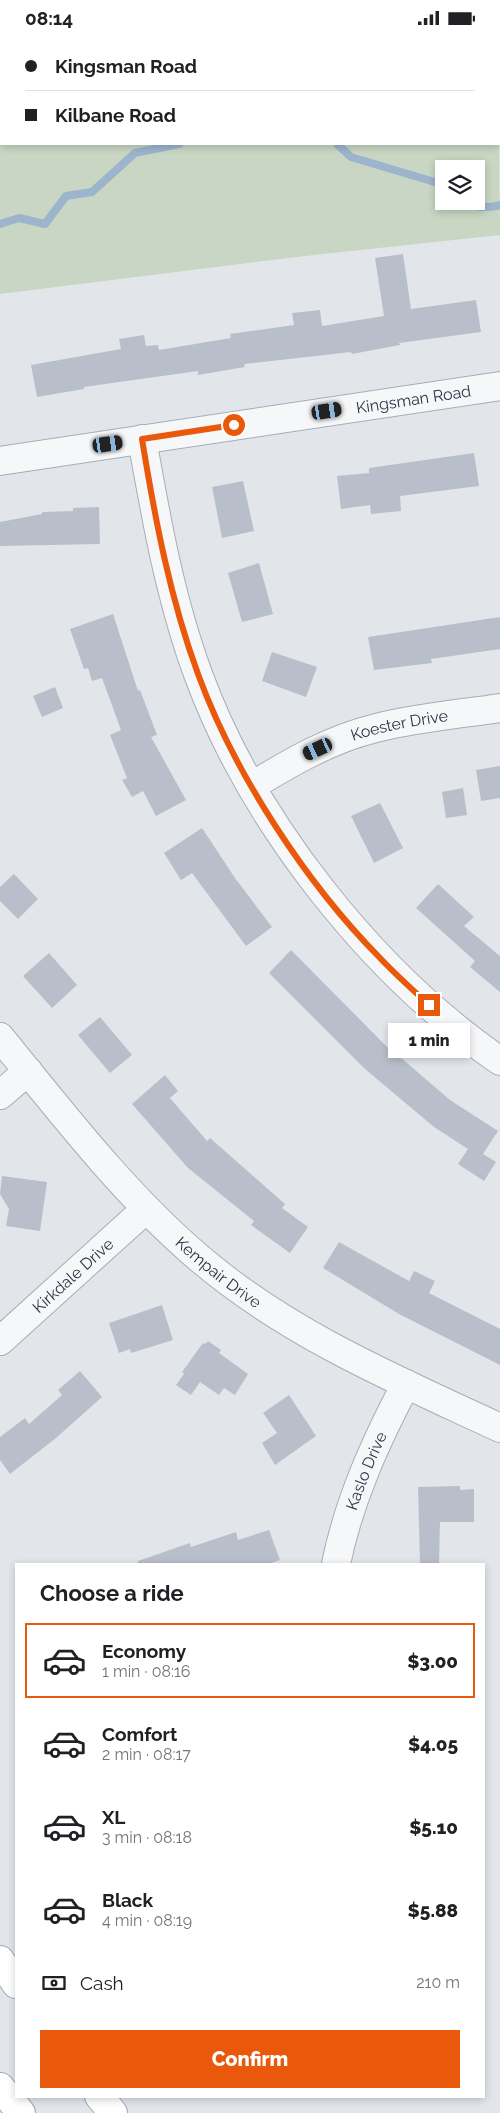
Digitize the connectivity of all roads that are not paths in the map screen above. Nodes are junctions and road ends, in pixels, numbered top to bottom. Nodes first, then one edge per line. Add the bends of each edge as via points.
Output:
1 (500, 386) edge
2 (142, 439) junction
3 (0, 461) edge
4 (500, 708) edge
5 (252, 786) junction
6 (0, 1037) edge
7 (500, 1061) edge
8 (28, 1071) junction
9 (0, 1095) edge
10 (146, 1209) junction
11 (0, 1341) edge
12 (406, 1384) junction
13 (500, 1428) edge
14 (336, 1563) edge
15 (0, 1960) edge
16 (15, 1982) edge
17 (0, 2087) edge
18 (101, 2098) edge
19 (21, 2113) edge
20 (112, 2113) edge

1 - 2 street, Kingsman Road
2 - 3 street, Kingsman Road
2 - 5 street via 157,525 198,675
4 - 5 street, Koester Drive via 375,728 291,762
5 - 7 street via 334,907 429,1005
6 - 8 street, Kempair Drive
8 - 9 street
8 - 10 street, Kempair Drive via 103,1163
10 - 11 street, Kirkdale Drive
10 - 12 street, Kempair Drive via 242,1291 299,1329
12 - 13 street, Kempair Drive
12 - 14 street, Kaslo Drive via 378,1438 356,1495
15 - 16 main road
17 - 19 main road
18 - 20 main road

